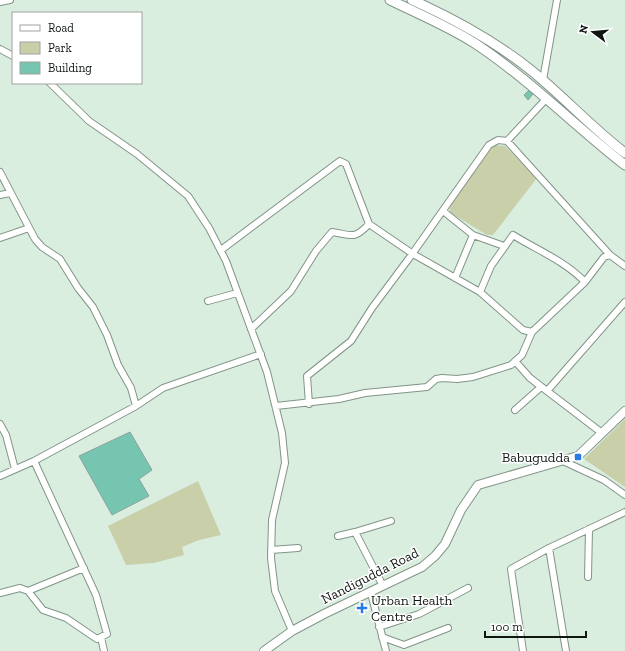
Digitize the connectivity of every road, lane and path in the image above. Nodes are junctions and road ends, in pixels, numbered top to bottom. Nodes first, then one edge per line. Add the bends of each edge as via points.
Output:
1 (10, 0) edge
2 (390, 0) edge
3 (412, 0) edge
4 (556, 0) edge
5 (0, 2) edge
6 (0, 49) edge
7 (12, 55) edge
8 (543, 80) junction
9 (51, 84) edge
10 (547, 98) junction
11 (508, 141) junction
12 (625, 154) edge
13 (625, 165) edge
14 (0, 172) edge
15 (10, 193) junction
16 (0, 195) edge
17 (443, 210) junction
18 (369, 224) junction
19 (29, 228) junction
20 (473, 235) junction
21 (0, 238) edge
22 (504, 246) junction
23 (221, 250) junction
24 (413, 254) junction
25 (610, 255) junction
26 (625, 266) edge
27 (455, 278) junction
28 (585, 282) junction
29 (480, 292) junction
30 (238, 293) junction
31 (208, 301) dead end
32 (625, 302) edge
33 (252, 329) junction
34 (532, 332) junction
35 (261, 354) junction
36 (515, 362) junction
37 (542, 387) junction
38 (547, 391) junction
39 (309, 404) junction
40 (136, 406) junction
41 (276, 406) junction
42 (516, 410) dead end
43 (625, 411) edge
44 (0, 424) edge
45 (602, 433) junction
46 (34, 461) junction
47 (563, 461) junction
48 (15, 469) junction
49 (0, 476) edge
50 (625, 495) edge
51 (625, 512) edge
52 (391, 521) dead end
53 (590, 529) junction
54 (355, 532) junction
55 (338, 536) dead end
56 (298, 548) dead end
57 (549, 548) junction
58 (271, 550) junction
59 (84, 568) junction
60 (588, 577) dead end
61 (383, 586) junction
62 (468, 588) dead end
63 (28, 591) junction
64 (0, 593) edge
65 (371, 593) junction
66 (379, 627) junction
67 (448, 628) dead end
68 (292, 631) junction
69 (101, 637) junction
70 (382, 637) junction
71 (104, 651) edge
72 (264, 651) edge
73 (386, 651) edge
74 (523, 651) edge
75 (566, 651) edge

1 - 5 street
2 - 10 main road via 476,44
3 - 8 main road via 484,37
4 - 8 street
6 - 7 street
8 - 12 main road
9 - 23 street via 89,121 137,154 186,194
10 - 11 street
10 - 13 main road
11 - 17 street via 498,140 489,146
11 - 25 street
14 - 15 street
15 - 16 street
15 - 19 street
17 - 20 street
17 - 24 street
18 - 23 street via 346,164 340,161
18 - 24 street
18 - 33 street via 352,237 332,232 316,251 291,291
19 - 21 street
19 - 40 street via 42,247 60,259 78,288 94,307 118,365 131,388
20 - 22 street
20 - 27 street
22 - 28 street via 513,235 570,268
22 - 29 street via 491,266
23 - 30 street
24 - 27 street
24 - 39 street via 372,308 351,341 307,376
25 - 26 street
25 - 28 street via 604,257
27 - 29 street
28 - 34 street
29 - 34 street via 523,330
30 - 31 street
30 - 33 street
32 - 38 street
33 - 35 street
34 - 36 street via 522,355
35 - 40 street via 163,388
35 - 41 street
36 - 37 street
36 - 39 street via 473,377 436,379 427,387 365,393
37 - 38 street
37 - 42 street
38 - 45 street
39 - 41 street
40 - 46 street
41 - 58 street via 285,463 272,520
43 - 45 street, Nandigudda Road
44 - 48 street
45 - 47 street, Nandigudda Road via 578,456
46 - 48 street
46 - 59 street
47 - 50 street via 604,480
47 - 61 street, Nandigudda Road via 478,485 461,510 445,544 435,556 422,567
48 - 49 street
51 - 53 street
52 - 54 street
53 - 57 street
53 - 60 street
54 - 55 street
54 - 61 street
56 - 58 street
57 - 74 street via 511,570
57 - 75 street
58 - 68 street via 275,591
59 - 63 street
59 - 69 street via 96,595 107,634
61 - 65 street, Nandigudda Road
62 - 66 street via 419,614
63 - 64 street via 20,588
63 - 69 street via 43,610 66,618 97,639
65 - 66 street
65 - 68 street, Nandigudda Road
66 - 70 street
67 - 70 street via 404,645
68 - 72 street, Nandigudda Road
69 - 71 street
70 - 73 street

